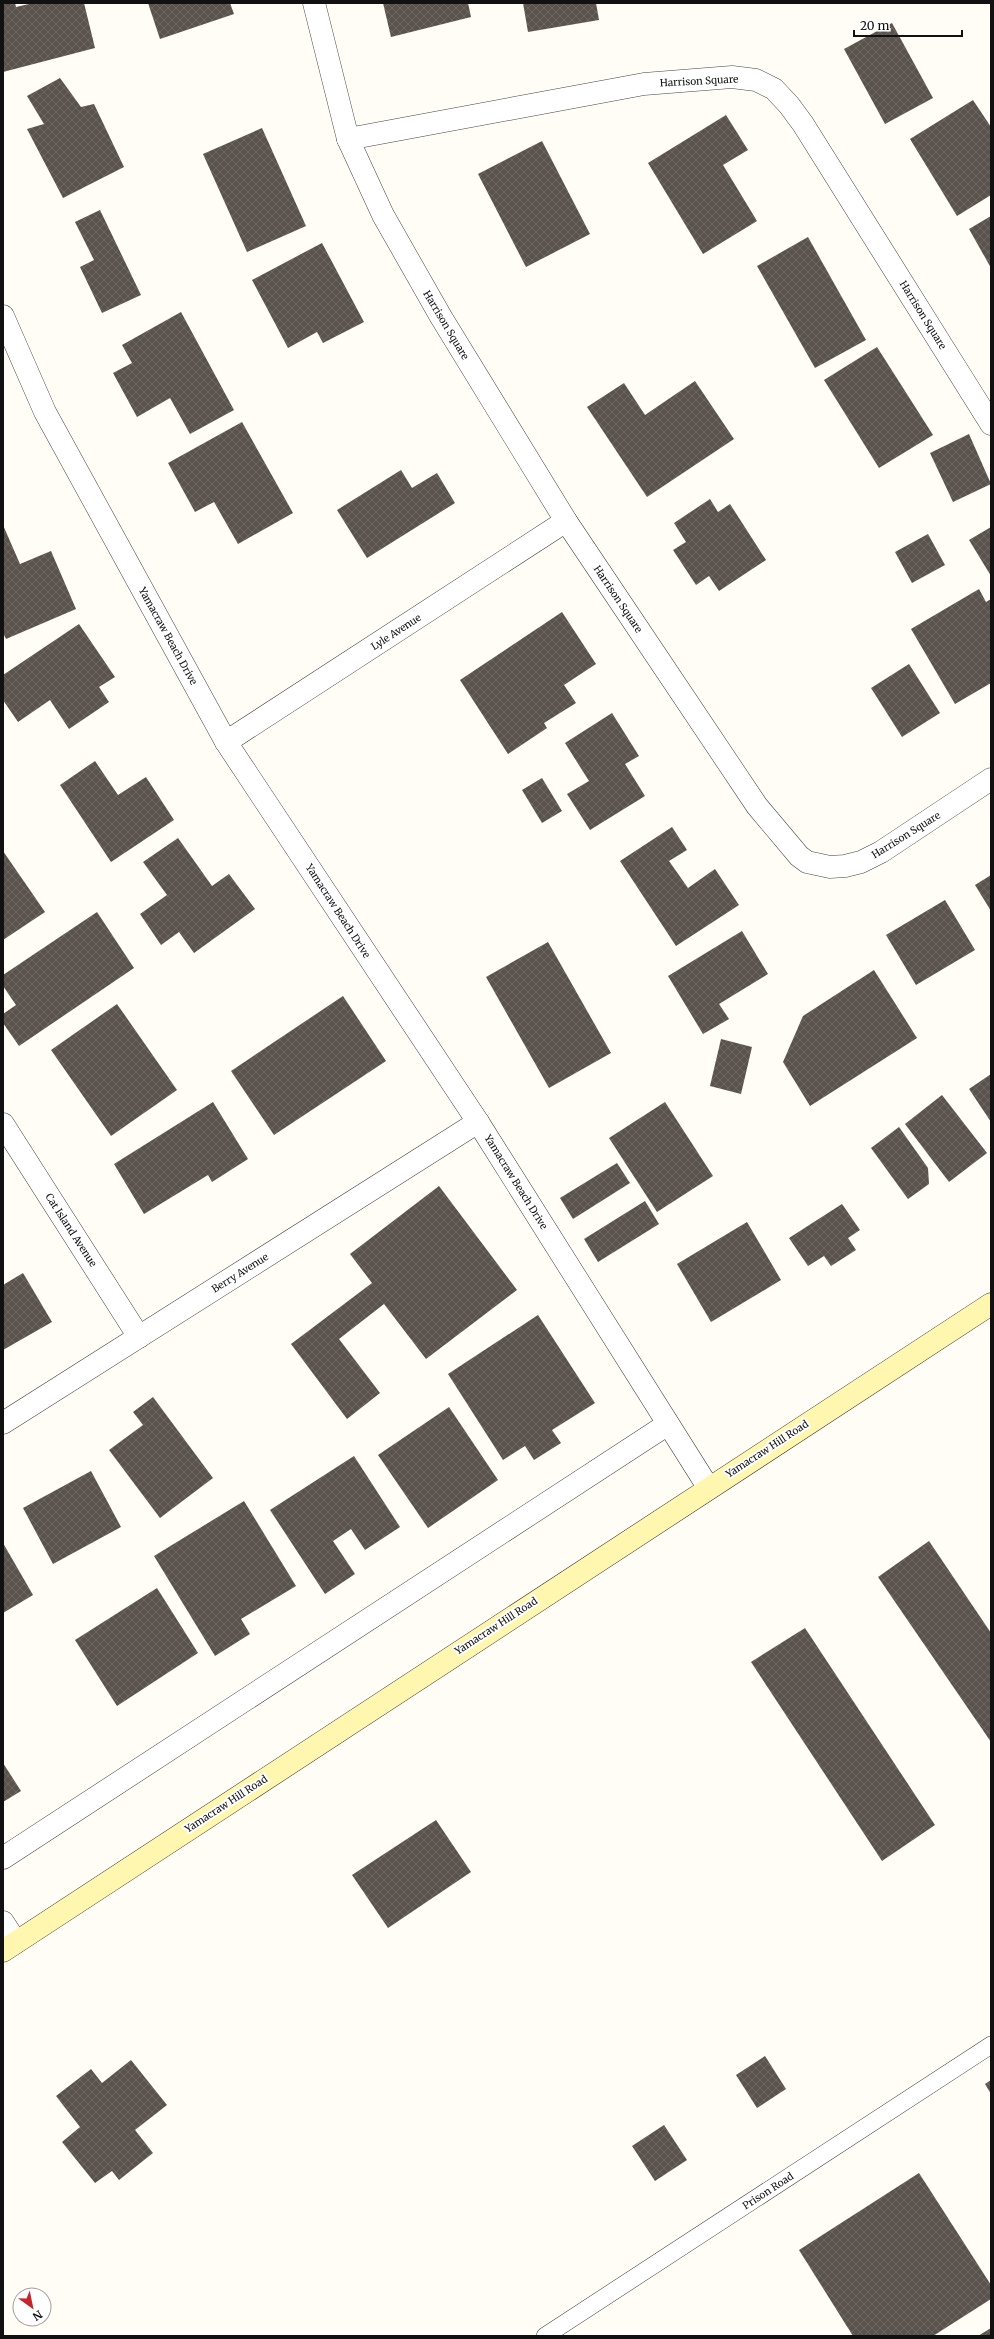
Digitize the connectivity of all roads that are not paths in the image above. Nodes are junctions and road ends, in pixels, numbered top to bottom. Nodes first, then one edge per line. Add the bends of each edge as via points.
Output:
1 (314, 3) edge
2 (348, 139) junction
3 (3, 316) edge
4 (991, 424) edge
5 (566, 521) junction
6 (226, 742) junction
7 (991, 780) edge
8 (478, 1122) junction
9 (3, 1124) edge
10 (991, 1304) edge
11 (139, 1336) junction
12 (3, 1423) edge
13 (668, 1424) junction
14 (708, 1487) junction
15 (3, 1858) edge
16 (3, 1922) edge
17 (9, 1947) edge
18 (991, 2046) edge
19 (545, 2336) edge

1 - 2 street, Harrison Square
2 - 4 street, Harrison Square via 644,84 732,77 756,80 774,89 803,124
2 - 5 street, Harrison Square via 383,215 429,297
3 - 6 street, Yamacraw Beach Drive via 45,412
5 - 6 street, Lyle Avenue
5 - 7 street, Harrison Square via 757,806 807,862 830,867 861,862 881,852
6 - 8 street, Yamacraw Beach Drive
8 - 11 street, Berry Avenue
8 - 13 street, Yamacraw Beach Drive
9 - 11 street, Cat Island Avenue
10 - 14 main road, Yamacraw Hill Road
11 - 12 street, Berry Avenue
13 - 14 street, Yamacraw Beach Drive
13 - 15 street
14 - 17 main road, Yamacraw Hill Road
16 - 17 street
18 - 19 lane, Prison Road

